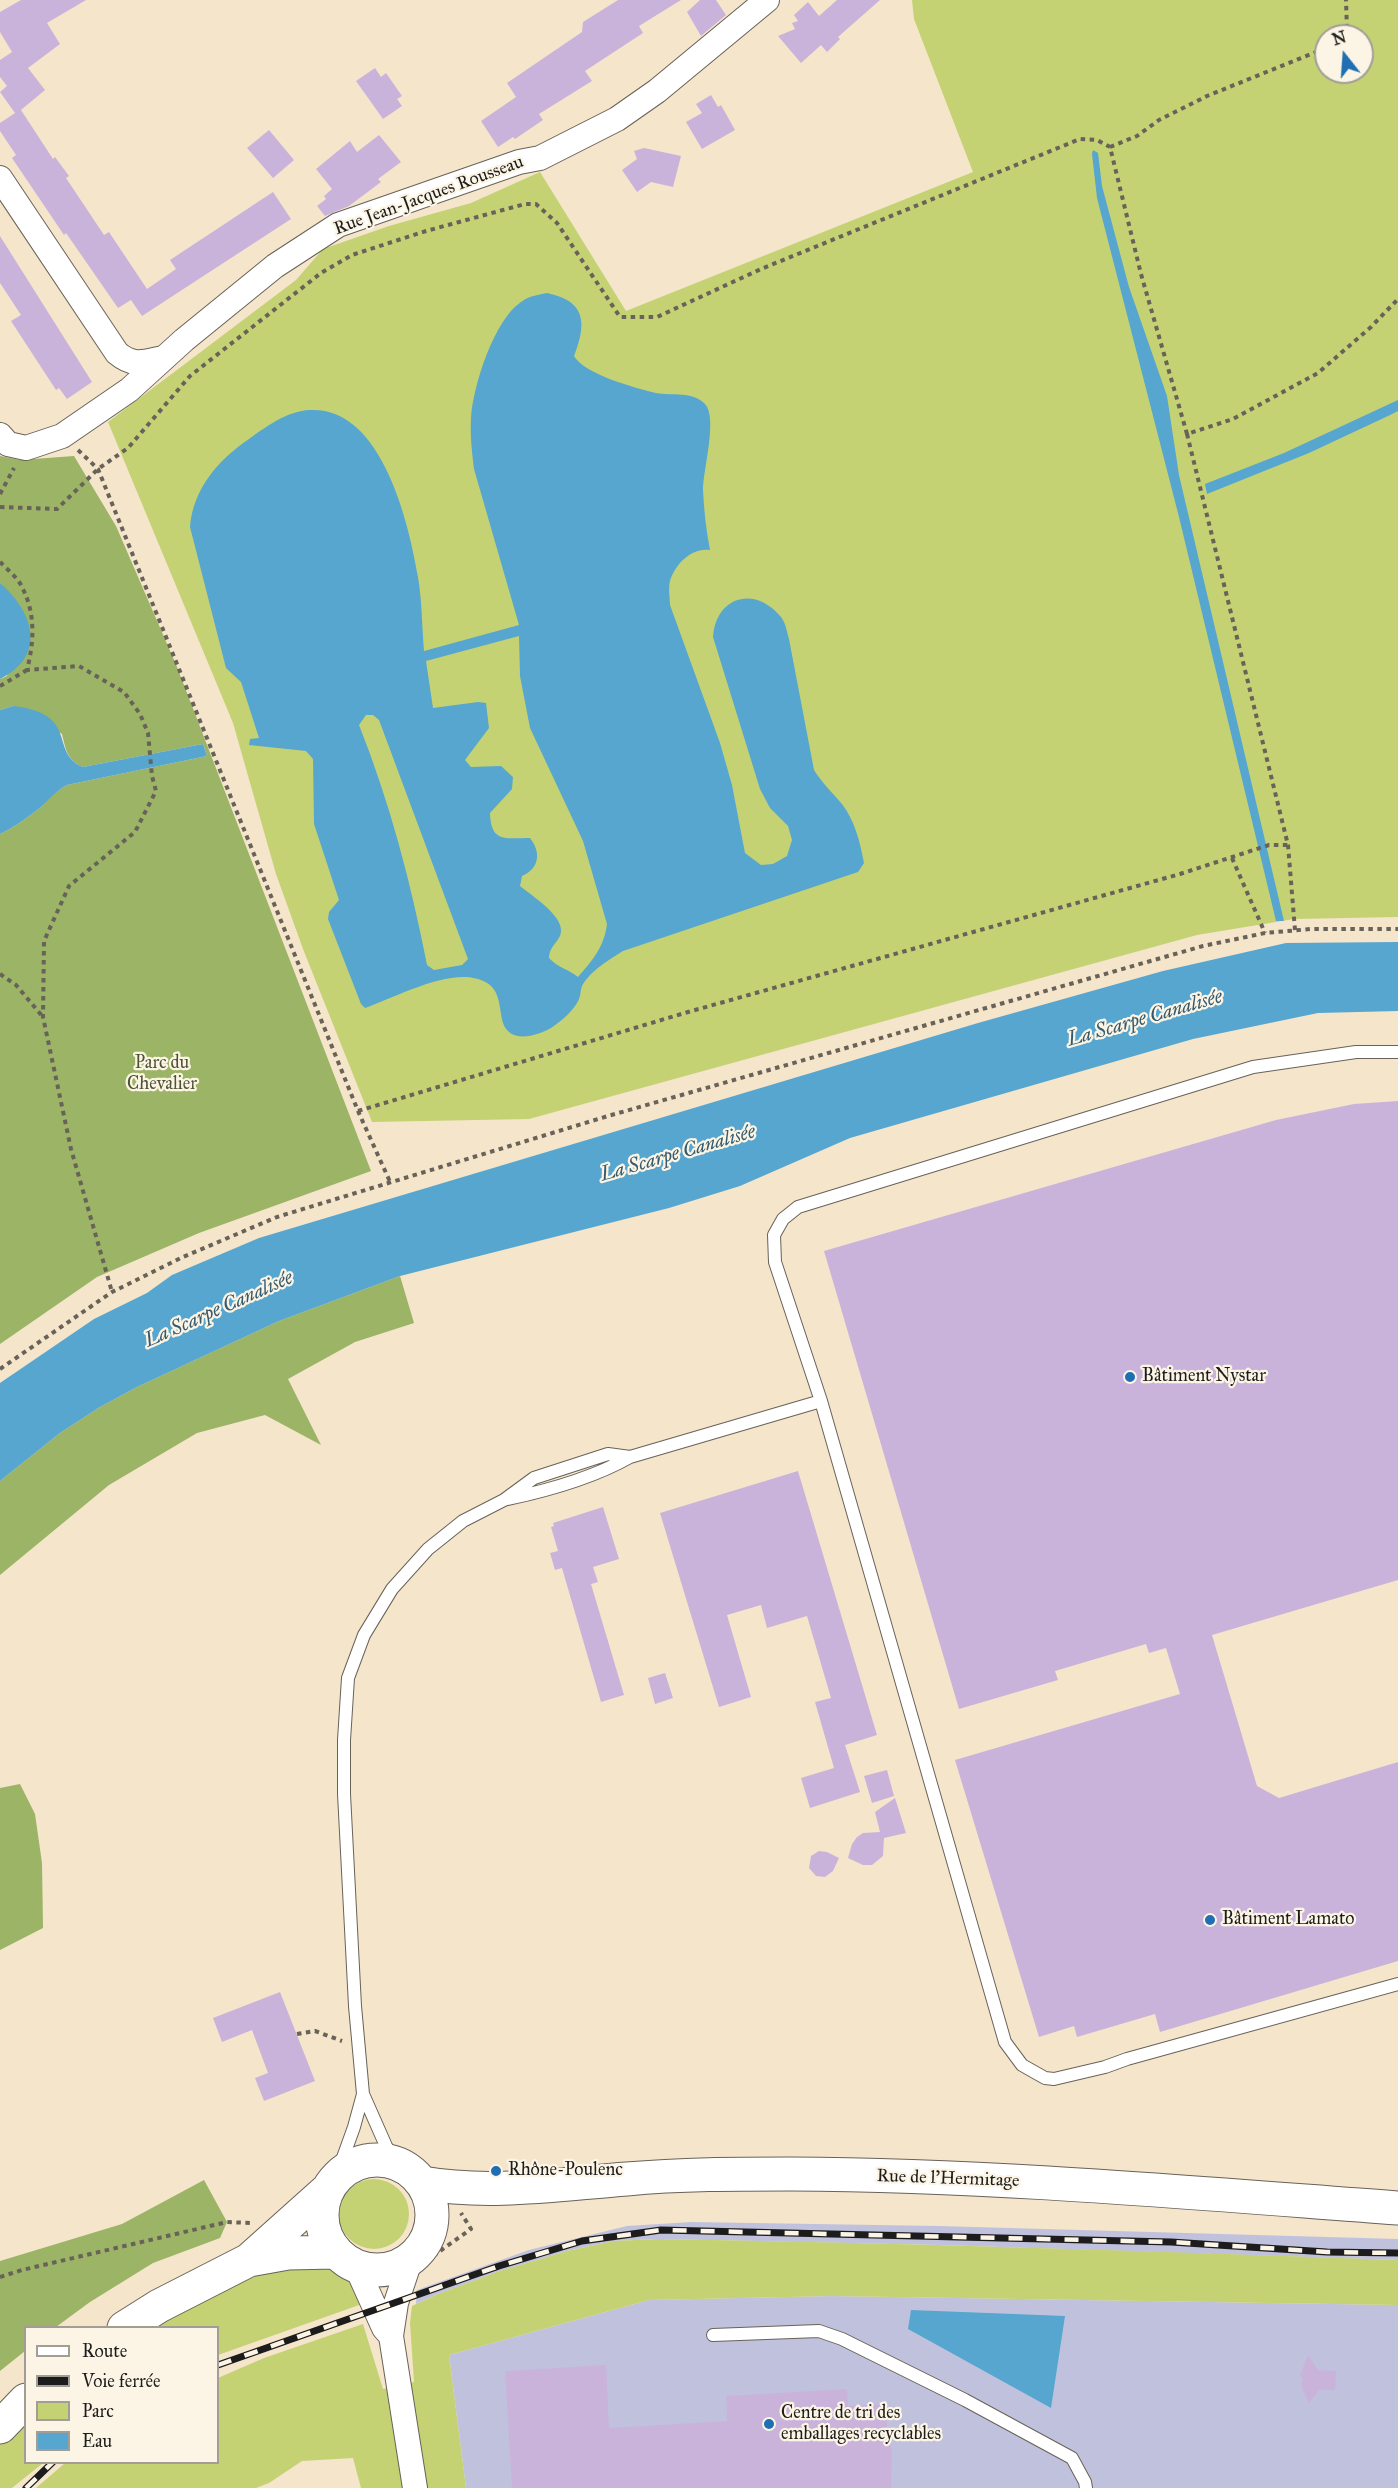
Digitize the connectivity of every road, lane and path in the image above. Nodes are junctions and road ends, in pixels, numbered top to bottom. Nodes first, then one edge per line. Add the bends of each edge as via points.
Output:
1 (768, 0) edge
2 (1346, 0) edge
3 (1347, 24) edge
4 (1314, 53) edge
5 (1110, 147) junction
6 (0, 178) edge
7 (1398, 299) edge
8 (163, 358) junction
9 (1187, 434) junction
10 (0, 435) edge
11 (62, 436) junction
12 (98, 469) junction
13 (0, 507) edge
14 (0, 562) edge
15 (27, 670) junction
16 (0, 686) edge
17 (1287, 845) junction
18 (1232, 858) junction
19 (1398, 929) edge
20 (1295, 930) junction
21 (1265, 933) junction
22 (0, 974) edge
23 (43, 1017) junction
24 (1398, 1052) edge
25 (358, 1111) junction
26 (391, 1184) junction
27 (112, 1292) junction
28 (0, 1369) edge
29 (821, 1401) junction
30 (1398, 1984) edge
31 (297, 2034) dead end
32 (342, 2041) dead end
33 (363, 2094) junction
34 (396, 2163) junction
35 (422, 2183) junction
36 (331, 2184) junction
37 (498, 2190) junction
38 (1398, 2208) edge
39 (282, 2231) junction
40 (420, 2247) junction
41 (345, 2259) junction
42 (249, 2260) junction
43 (0, 2277) edge
44 (127, 2326) edge
45 (391, 2336) junction
46 (712, 2336) dead end
47 (24, 2402) edge
48 (0, 2427) edge
49 (415, 2488) edge
50 (1086, 2488) edge

1 - 8 street, Rue Jean-Jacques Rousseau via 617,119 540,158 338,225 275,266
2 - 3 path
4 - 5 path via 1207,96
5 - 9 path
5 - 12 path via 1097,140 1080,139 761,269 657,317 620,317 557,223 536,204 426,231 352,255 321,273 190,376 128,448
6 - 8 street via 117,353 138,363
7 - 9 path via 1318,373 1233,419
8 - 11 street, Rue Jean-Jacques Rousseau via 129,390
9 - 17 path
10 - 11 street, Rue Jean-Jacques Rousseau via 8,444 26,448
11 - 12 path
12 - 13 path via 57,509
12 - 25 path
14 - 15 path via 22,585 31,611 34,644
15 - 16 path
15 - 23 path via 79,666 124,692 148,733 156,791 135,832 69,886 44,941
17 - 18 path via 1269,845
17 - 20 path
18 - 21 path
18 - 25 path via 688,1012
19 - 20 path
20 - 21 path
21 - 26 path via 1203,946 997,1004 608,1116
22 - 23 path
23 - 27 path via 71,1149
24 - 29 lane via 1356,1052 1253,1067 798,1207 783,1219 774,1235 775,1262
25 - 26 path
26 - 27 path via 277,1217
27 - 28 path
29 - 30 lane via 1005,2042 1022,2065 1054,2079
29 - 33 lane via 630,1457 609,1469 504,1500 463,1521 428,1549 392,1589 364,1635 348,1678 344,1740 355,2006
31 - 32 path via 315,2031
33 - 34 lane
33 - 36 lane
34 - 35 street
34 - 36 street via 364,2161 348,2167
35 - 37 street, Rue de l'Hermitage
35 - 40 street via 432,2208
36 - 39 street
36 - 41 street via 322,2206 321,2222 326,2238
37 - 38 street, Rue de l'Hermitage via 646,2177 790,2174 983,2179
37 - 40 street, Rue de l'Hermitage via 472,2201
39 - 42 street
39 - 43 path via 258,2223 228,2222
40 - 41 street via 390,2269 367,2270
40 - 45 street via 396,2303
41 - 42 street via 288,2253
41 - 45 street
42 - 44 street
45 - 49 street
46 - 50 lane via 819,2331 842,2339 1072,2458
47 - 48 street

